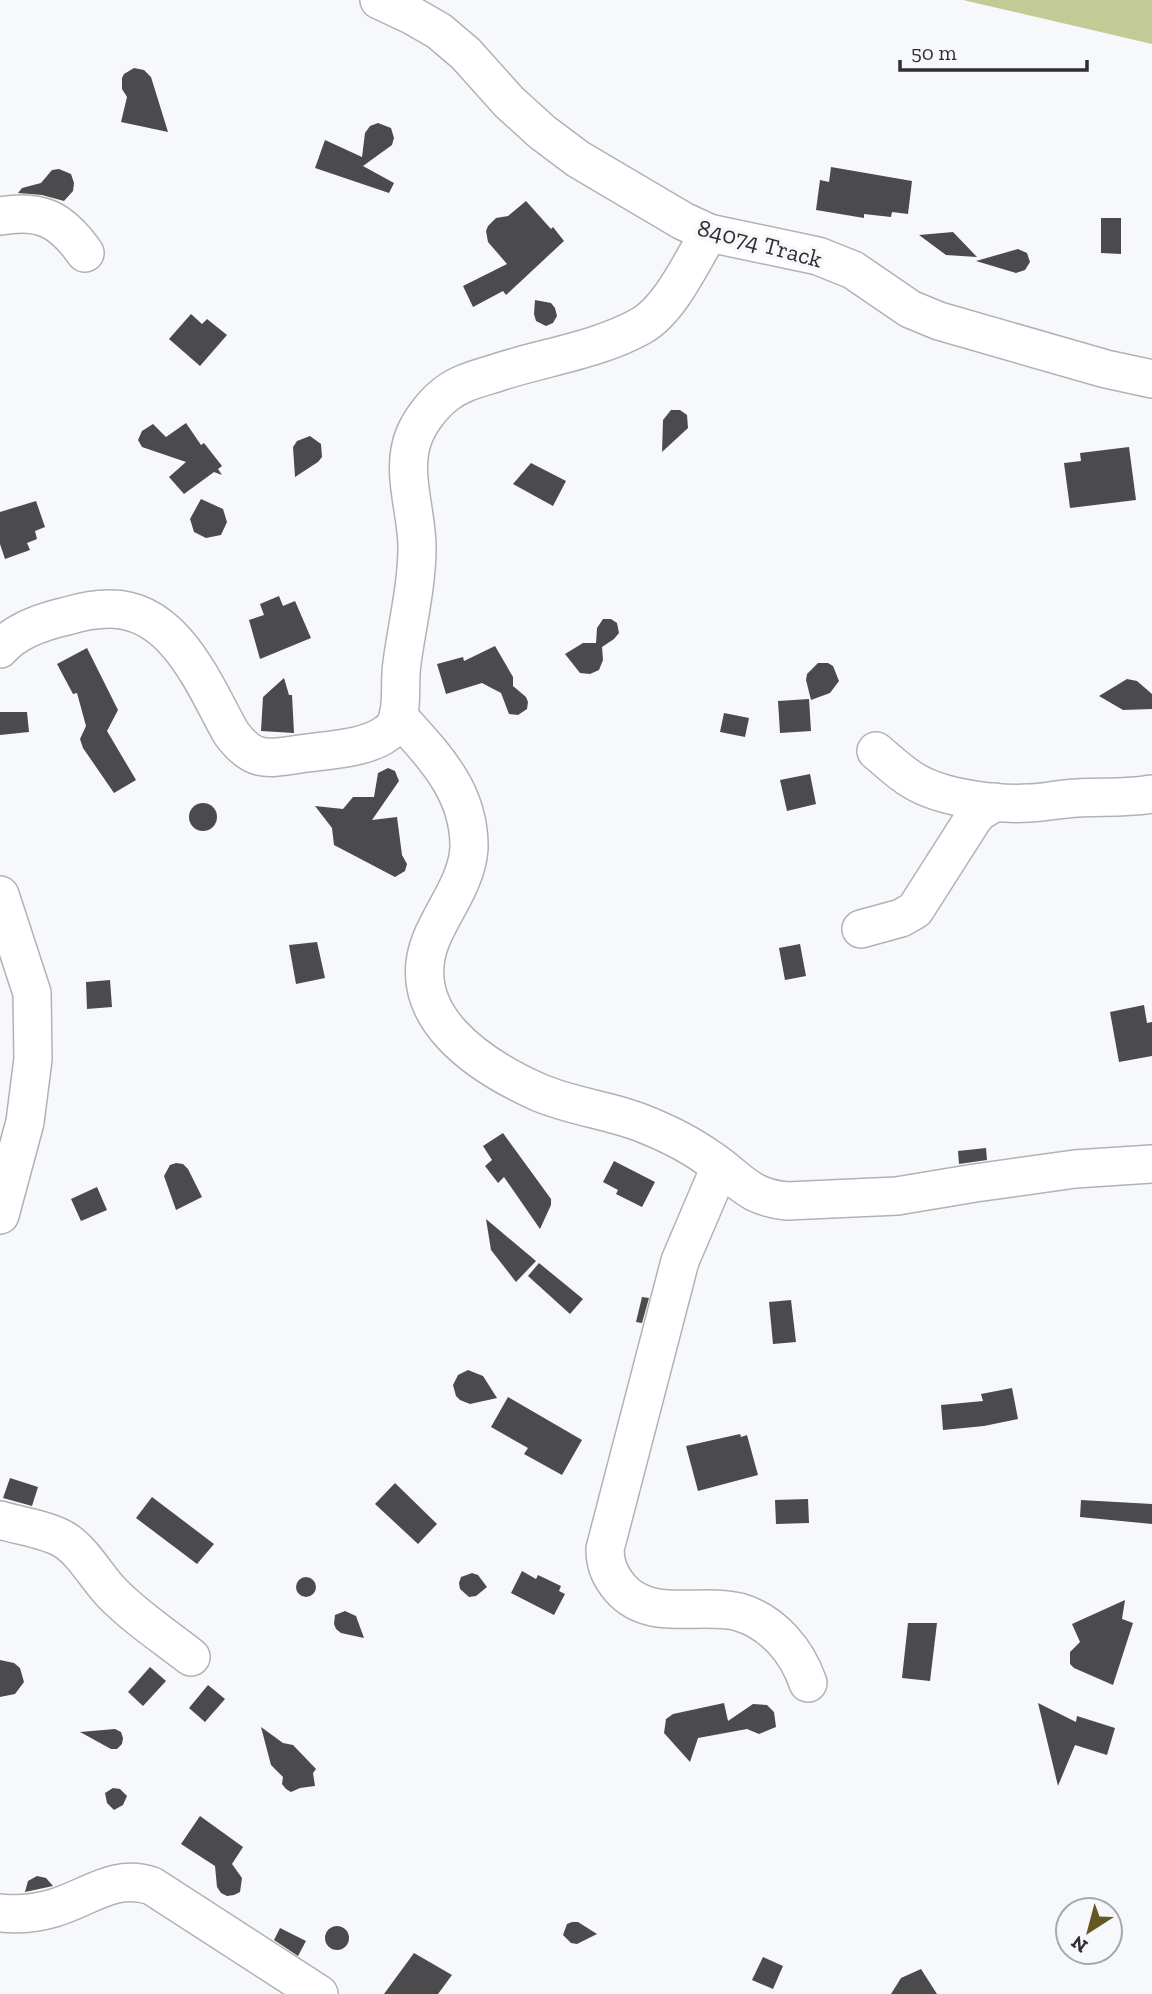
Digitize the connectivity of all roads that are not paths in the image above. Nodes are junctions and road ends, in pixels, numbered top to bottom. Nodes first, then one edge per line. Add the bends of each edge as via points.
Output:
1 (379, 0) edge
2 (0, 216) edge
3 (709, 233) junction
4 (85, 253) dead end
5 (1152, 379) edge
6 (0, 649) edge
7 (398, 716) junction
8 (876, 751) dead end
9 (1152, 794) edge
10 (995, 802) junction
11 (0, 895) edge
12 (861, 929) dead end
13 (1152, 1164) edge
14 (720, 1167) junction
15 (0, 1215) edge
16 (0, 1520) edge
17 (191, 1657) dead end
18 (808, 1683) dead end
19 (0, 1913) edge
20 (319, 1994) edge

1 - 3 street, 84074 Track via 439,31 467,54 509,102 578,159
2 - 4 street via 46,216
3 - 5 street, 84074 Track via 818,256 853,270 910,309 939,321
3 - 7 street via 663,307 643,325 609,340 469,382 446,394 422,421 410,453 417,546
6 - 7 street via 45,621 111,608 136,613 155,622 186,652 240,746 268,759 373,741 388,732
7 - 14 street via 442,765 465,814 466,867 430,940 426,959 426,994 444,1025 455,1040 538,1092 637,1121 679,1139
8 - 10 street via 928,788
9 - 10 street via 1027,804
10 - 12 street via 979,812 915,910
11 - 15 street via 32,993 33,1059 25,1122
13 - 14 street via 1074,1169 897,1196 787,1201 757,1195
14 - 18 street via 680,1261 605,1563 624,1593 645,1605 721,1609 758,1621 789,1646
16 - 17 street via 62,1539 132,1612
19 - 20 street via 55,1908 106,1886 141,1882

